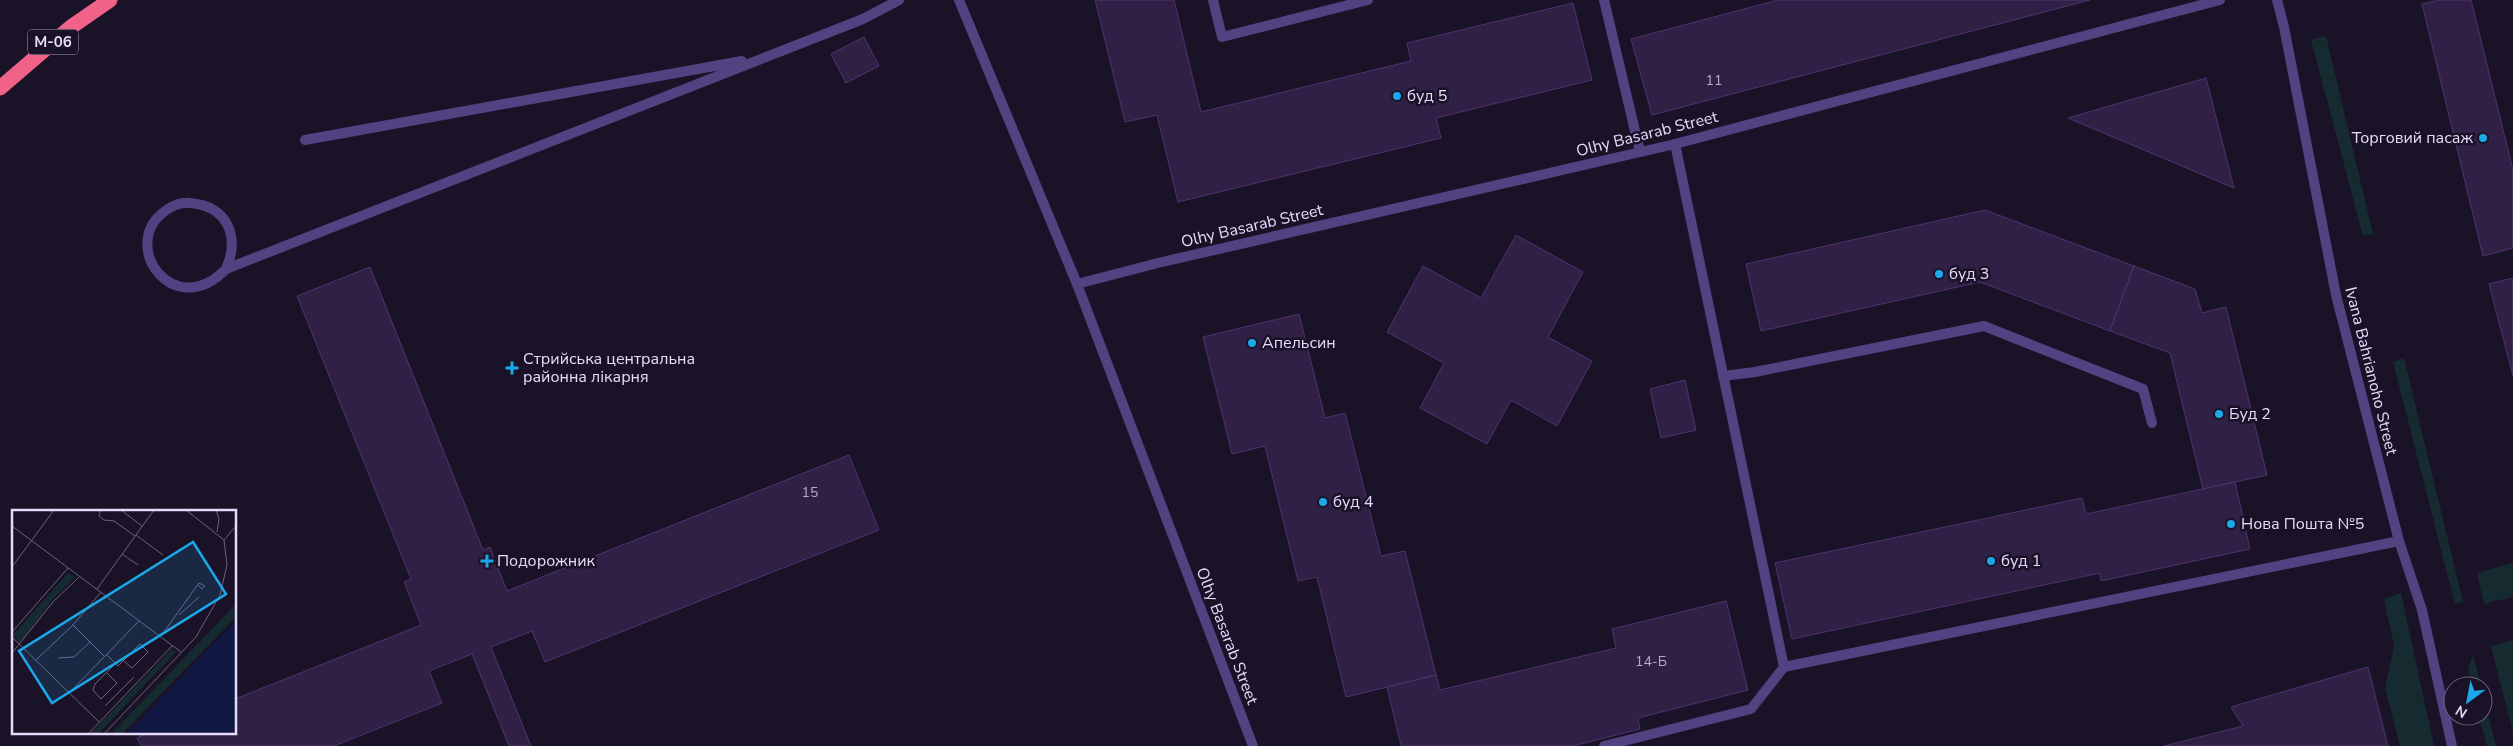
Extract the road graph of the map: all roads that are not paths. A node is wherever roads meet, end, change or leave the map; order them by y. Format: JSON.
{"nodes":[{"id":1,"x":110,"y":0,"type":"edge"},
{"id":2,"x":899,"y":0,"type":"edge"},
{"id":3,"x":959,"y":0,"type":"edge"},
{"id":4,"x":1213,"y":0,"type":"edge"},
{"id":5,"x":1368,"y":0,"type":"edge"},
{"id":6,"x":1604,"y":0,"type":"edge"},
{"id":7,"x":2220,"y":0,"type":"edge"},
{"id":8,"x":2277,"y":0,"type":"edge"},
{"id":9,"x":765,"y":57,"type":"junction"},
{"id":10,"x":0,"y":88,"type":"edge"},
{"id":11,"x":305,"y":140,"type":"dead end"},
{"id":12,"x":1675,"y":144,"type":"junction"},
{"id":13,"x":1640,"y":152,"type":"junction"},
{"id":14,"x":226,"y":269,"type":"junction"},
{"id":15,"x":1077,"y":284,"type":"junction"},
{"id":16,"x":1723,"y":376,"type":"junction"},
{"id":17,"x":2152,"y":423,"type":"dead end"},
{"id":18,"x":2399,"y":541,"type":"junction"},
{"id":19,"x":1784,"y":667,"type":"junction"},
{"id":20,"x":1253,"y":746,"type":"edge"},
{"id":21,"x":1604,"y":746,"type":"edge"},
{"id":22,"x":2452,"y":746,"type":"edge"}],
"edges":[{"from":1,"to":10,"type":"highway","number":"М-06"},
{"from":2,"to":9,"type":"street"},
{"from":3,"to":15,"type":"street","name":"Olhy Basarab Street"},
{"from":4,"to":5,"type":"street"},
{"from":6,"to":13,"type":"street"},
{"from":7,"to":12,"type":"street","name":"Olhy Basarab Street"},
{"from":8,"to":18,"type":"street","name":"Ivana Bahrianoho Street"},
{"from":9,"to":11,"type":"street"},
{"from":9,"to":14,"type":"street"},
{"from":12,"to":13,"type":"street","name":"Olhy Basarab Street"},
{"from":12,"to":16,"type":"street"},
{"from":13,"to":15,"type":"street","name":"Olhy Basarab Street"},
{"from":14,"to":14,"type":"street"},
{"from":15,"to":20,"type":"street","name":"Olhy Basarab Street"},
{"from":16,"to":17,"type":"street"},
{"from":16,"to":19,"type":"street"},
{"from":18,"to":19,"type":"street"},
{"from":18,"to":22,"type":"street","name":"Ivana Bahrianoho Street"},
{"from":19,"to":21,"type":"street"}]}
